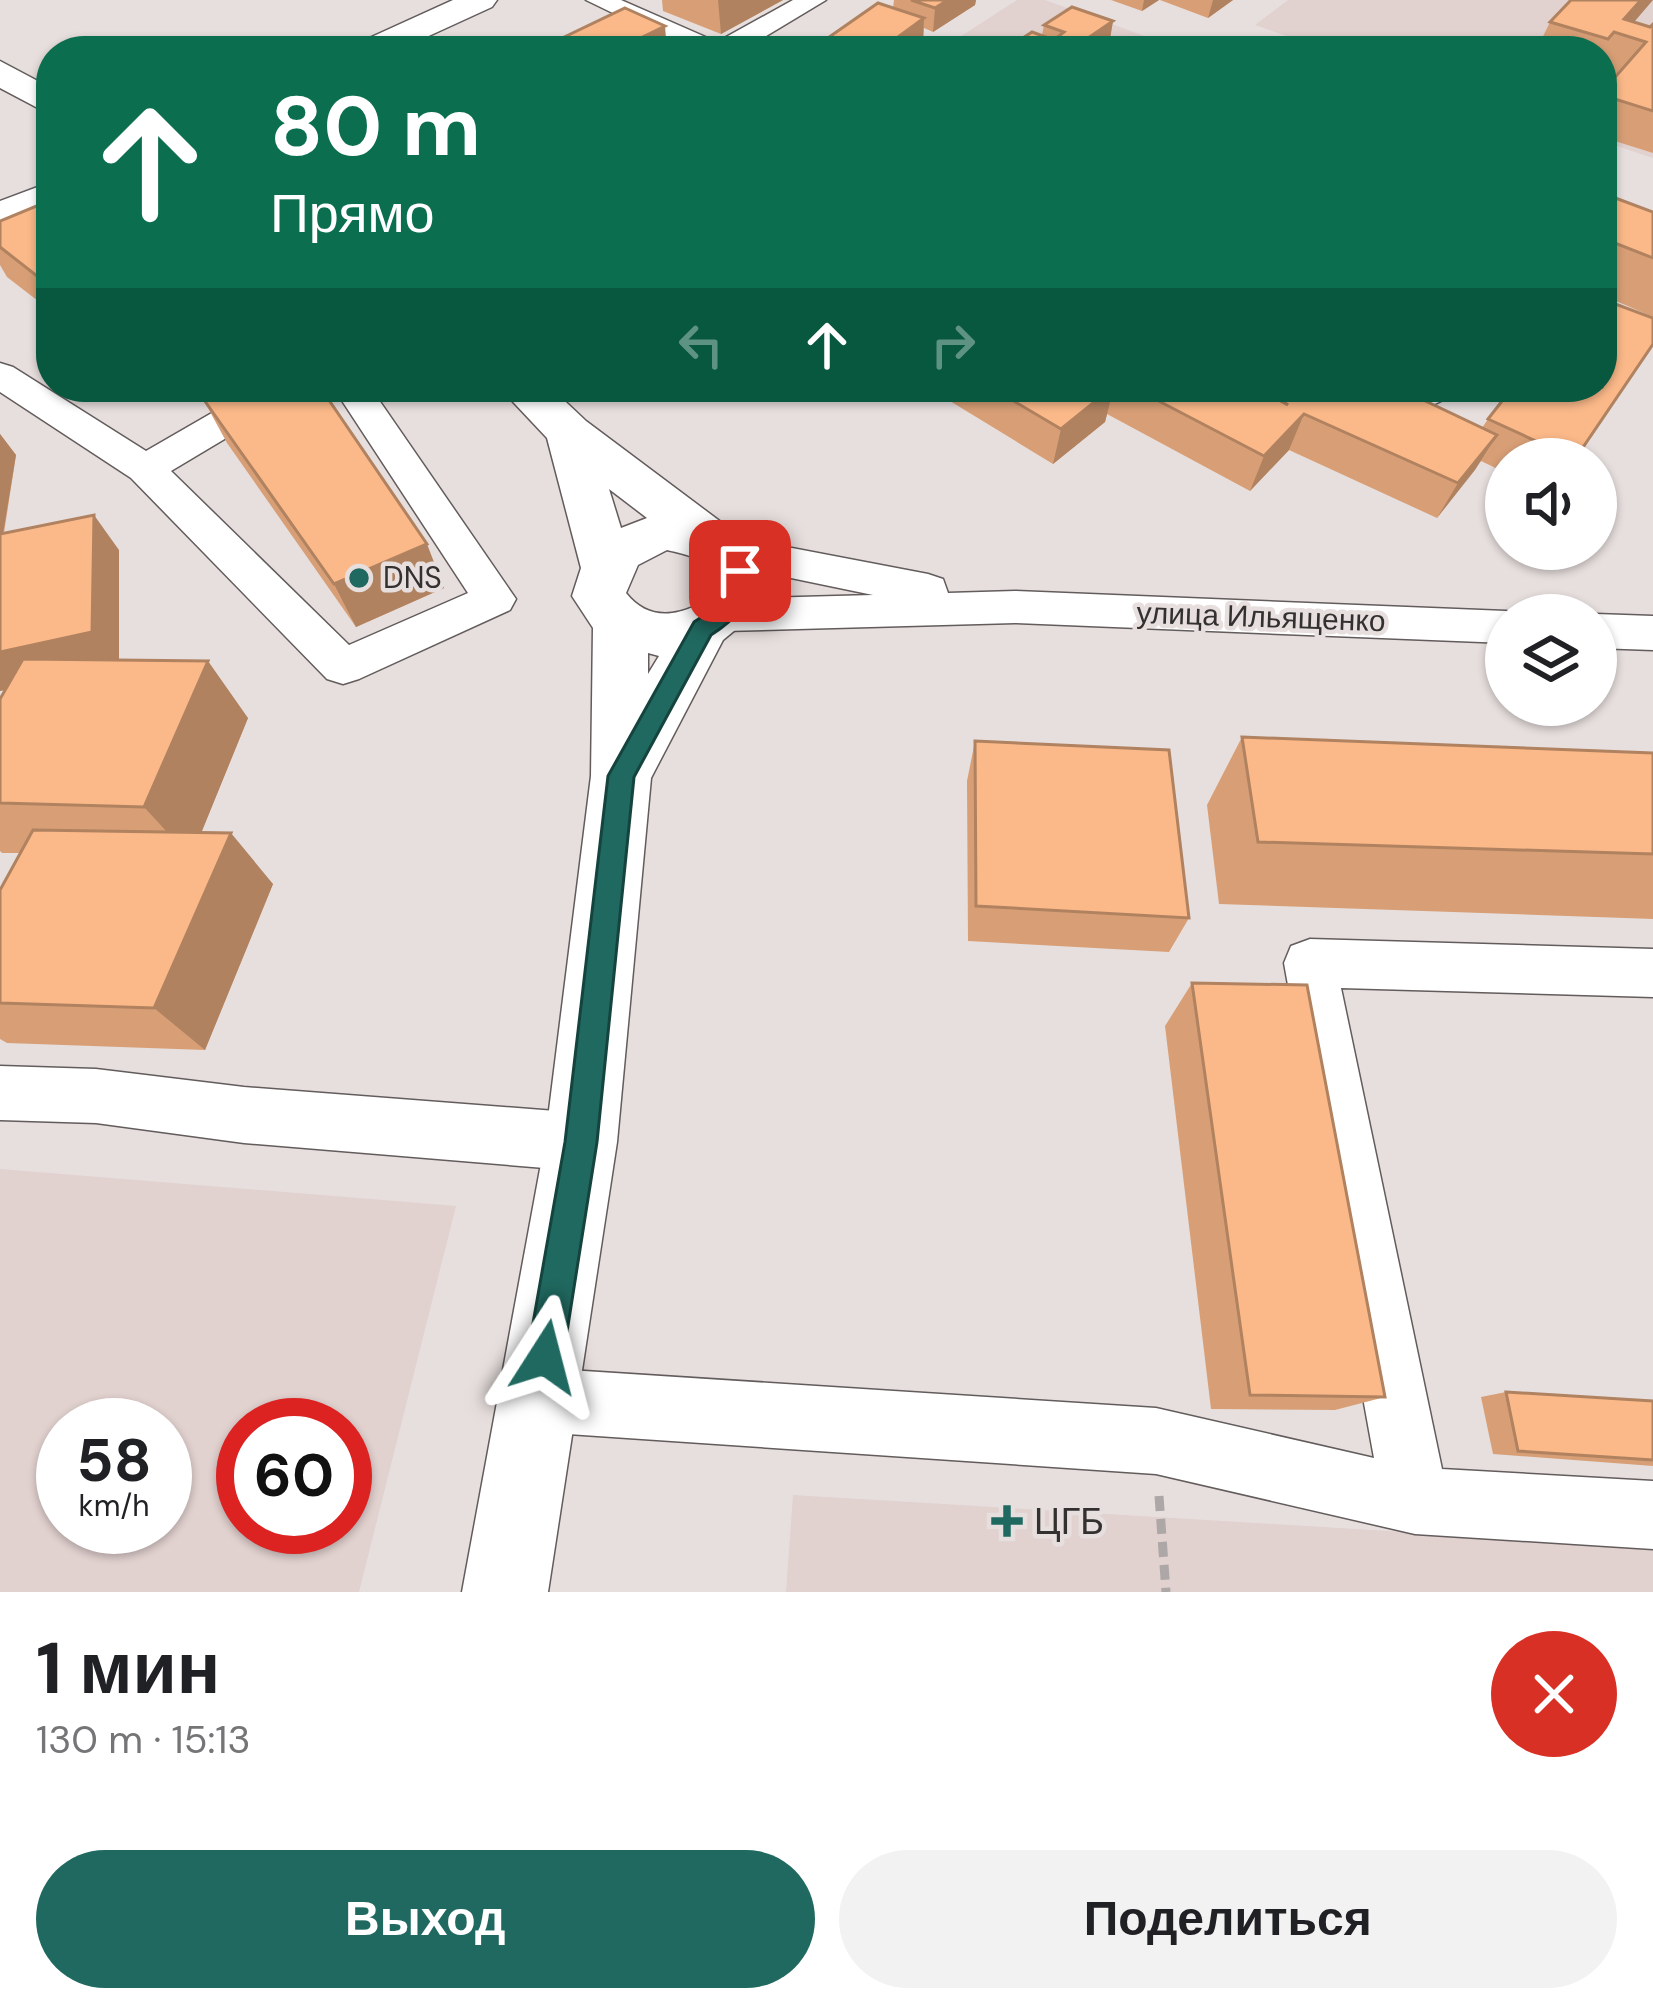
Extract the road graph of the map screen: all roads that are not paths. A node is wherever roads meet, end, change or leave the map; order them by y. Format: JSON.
{"nodes":[{"id":1,"x":480,"y":0,"type":"edge"},
{"id":2,"x":813,"y":0,"type":"edge"},
{"id":3,"x":603,"y":1,"type":"edge"},
{"id":4,"x":401,"y":36,"type":"edge"},
{"id":5,"x":683,"y":36,"type":"edge"},
{"id":6,"x":745,"y":36,"type":"edge"},
{"id":7,"x":0,"y":37,"type":"edge"},
{"id":8,"x":36,"y":58,"type":"edge"},
{"id":9,"x":0,"y":72,"type":"edge"},
{"id":10,"x":36,"y":95,"type":"edge"},
{"id":11,"x":36,"y":198,"type":"edge"},
{"id":12,"x":0,"y":213,"type":"edge"},
{"id":13,"x":0,"y":375,"type":"edge"},
{"id":14,"x":36,"y":398,"type":"edge"},
{"id":15,"x":42,"y":402,"type":"edge"},
{"id":16,"x":260,"y":402,"type":"edge"},
{"id":17,"x":361,"y":402,"type":"edge"},
{"id":18,"x":538,"y":402,"type":"edge"},
{"id":19,"x":569,"y":432,"type":"junction"},
{"id":20,"x":146,"y":469,"type":"junction"},
{"id":21,"x":715,"y":543,"type":"junction"},
{"id":22,"x":605,"y":564,"type":"junction"},
{"id":23,"x":1015,"y":607,"type":"junction"},
{"id":24,"x":713,"y":622,"type":"junction"},
{"id":25,"x":620,"y":624,"type":"junction"},
{"id":26,"x":1485,"y":626,"type":"edge"},
{"id":27,"x":1617,"y":632,"type":"edge"},
{"id":28,"x":1653,"y":633,"type":"edge"},
{"id":29,"x":621,"y":776,"type":"junction"},
{"id":30,"x":1653,"y":973,"type":"edge"},
{"id":31,"x":0,"y":1094,"type":"edge"},
{"id":32,"x":581,"y":1142,"type":"junction"},
{"id":33,"x":538,"y":1400,"type":"junction"},
{"id":34,"x":1415,"y":1501,"type":"junction"},
{"id":35,"x":1653,"y":1515,"type":"edge"},
{"id":36,"x":505,"y":1592,"type":"edge"}],
"edges":[{"from":1,"to":4,"type":"main road"},
{"from":2,"to":6,"type":"street"},
{"from":3,"to":5,"type":"street"},
{"from":7,"to":8,"type":"main road"},
{"from":9,"to":10,"type":"main road"},
{"from":11,"to":12,"type":"street"},
{"from":13,"to":14,"type":"street"},
{"from":15,"to":20,"type":"street"},
{"from":16,"to":20,"type":"street"},
{"from":17,"to":20,"type":"street"},
{"from":18,"to":19,"type":"main road"},
{"from":19,"to":21,"type":"main road"},
{"from":19,"to":22,"type":"main road"},
{"from":21,"to":22,"type":"main road"},
{"from":21,"to":23,"type":"street"},
{"from":21,"to":24,"type":"main road"},
{"from":22,"to":25,"type":"main road"},
{"from":23,"to":24,"type":"street"},
{"from":23,"to":26,"type":"street","name":"улица Ильященко"},
{"from":24,"to":25,"type":"main road"},
{"from":24,"to":29,"type":"main road"},
{"from":25,"to":29,"type":"main road"},
{"from":27,"to":28,"type":"street"},
{"from":29,"to":32,"type":"main road"},
{"from":30,"to":34,"type":"street"},
{"from":31,"to":32,"type":"street"},
{"from":32,"to":33,"type":"main road"},
{"from":33,"to":34,"type":"street"},
{"from":33,"to":36,"type":"main road"},
{"from":34,"to":35,"type":"street"}]}
